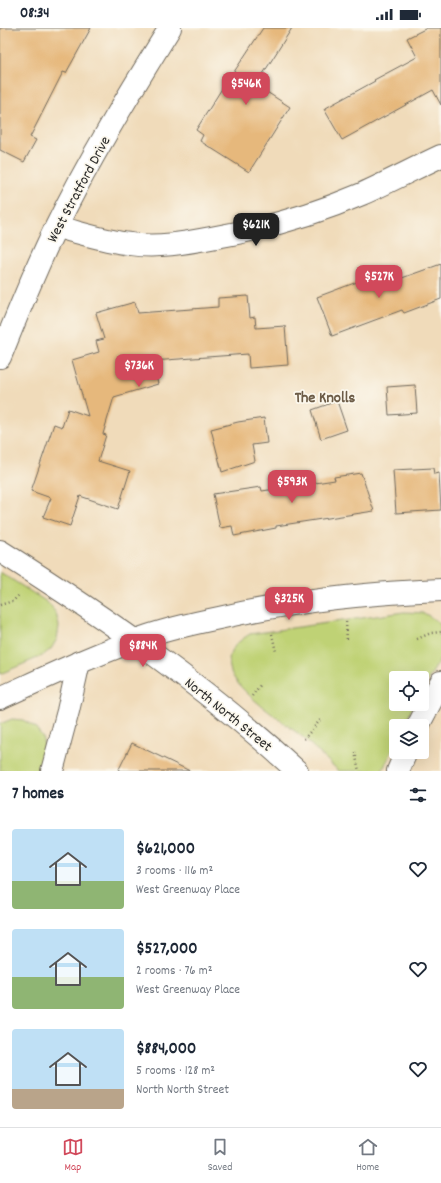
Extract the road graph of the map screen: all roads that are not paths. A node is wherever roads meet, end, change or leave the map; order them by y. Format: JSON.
{"nodes":[{"id":1,"x":170,"y":28,"type":"edge"},
{"id":2,"x":441,"y":156,"type":"edge"},
{"id":3,"x":57,"y":226,"type":"junction"},
{"id":4,"x":0,"y":357,"type":"edge"},
{"id":5,"x":0,"y":551,"type":"edge"},
{"id":6,"x":441,"y":590,"type":"edge"},
{"id":7,"x":134,"y":641,"type":"junction"},
{"id":8,"x":79,"y":662,"type":"junction"},
{"id":9,"x":441,"y":682,"type":"edge"},
{"id":10,"x":0,"y":698,"type":"edge"},
{"id":11,"x":422,"y":719,"type":"edge"},
{"id":12,"x":403,"y":759,"type":"edge"},
{"id":13,"x":52,"y":771,"type":"edge"},
{"id":14,"x":297,"y":771,"type":"edge"},
{"id":15,"x":398,"y":771,"type":"edge"}],
"edges":[{"from":1,"to":3,"type":"street","name":"West Stratford Drive"},
{"from":2,"to":3,"type":"street"},
{"from":3,"to":4,"type":"street","name":"West Stratford Drive"},
{"from":5,"to":7,"type":"street","name":"North North Street"},
{"from":6,"to":7,"type":"street"},
{"from":7,"to":8,"type":"street"},
{"from":7,"to":14,"type":"street","name":"North North Street"},
{"from":8,"to":10,"type":"street"},
{"from":8,"to":13,"type":"street"},
{"from":9,"to":11,"type":"street"},
{"from":12,"to":15,"type":"street"}]}
